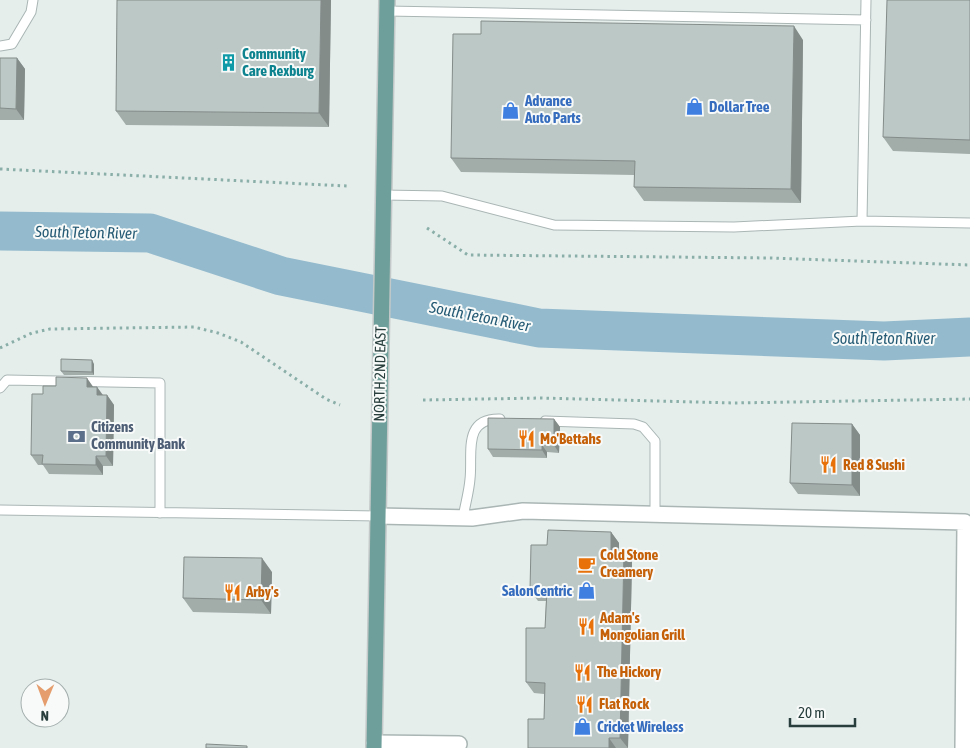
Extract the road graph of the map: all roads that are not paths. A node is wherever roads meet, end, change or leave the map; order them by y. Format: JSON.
{"nodes":[{"id":1,"x":33,"y":0,"type":"edge"},
{"id":2,"x":866,"y":0,"type":"edge"},
{"id":3,"x":387,"y":6,"type":"edge"},
{"id":4,"x":866,"y":20,"type":"junction"},
{"id":5,"x":0,"y":46,"type":"edge"},
{"id":6,"x":383,"y":196,"type":"junction"},
{"id":7,"x":862,"y":222,"type":"junction"},
{"id":8,"x":970,"y":223,"type":"edge"},
{"id":9,"x":0,"y":388,"type":"edge"},
{"id":10,"x":513,"y":420,"type":"edge"},
{"id":11,"x":532,"y":420,"type":"edge"},
{"id":12,"x":0,"y":510,"type":"edge"},
{"id":13,"x":160,"y":513,"type":"junction"},
{"id":14,"x":655,"y":514,"type":"junction"},
{"id":15,"x":378,"y":516,"type":"junction"},
{"id":16,"x":463,"y":518,"type":"junction"},
{"id":17,"x":459,"y":744,"type":"dead end"},
{"id":18,"x":374,"y":746,"type":"edge"},
{"id":19,"x":963,"y":748,"type":"edge"}],
"edges":[{"from":1,"to":5,"type":"lane"},
{"from":2,"to":4,"type":"lane"},
{"from":3,"to":4,"type":"lane"},
{"from":3,"to":6,"type":"main road","name":"NORTH 2ND EAST"},
{"from":4,"to":7,"type":"lane"},
{"from":6,"to":7,"type":"lane"},
{"from":6,"to":15,"type":"main road","name":"NORTH 2ND EAST"},
{"from":7,"to":8,"type":"lane"},
{"from":9,"to":13,"type":"lane"},
{"from":10,"to":16,"type":"lane"},
{"from":11,"to":14,"type":"lane"},
{"from":12,"to":13,"type":"lane"},
{"from":13,"to":15,"type":"lane"},
{"from":14,"to":16,"type":"street"},
{"from":14,"to":19,"type":"street"},
{"from":15,"to":16,"type":"street"},
{"from":15,"to":18,"type":"main road","name":"NORTH 2ND EAST"},
{"from":17,"to":18,"type":"street"}]}
